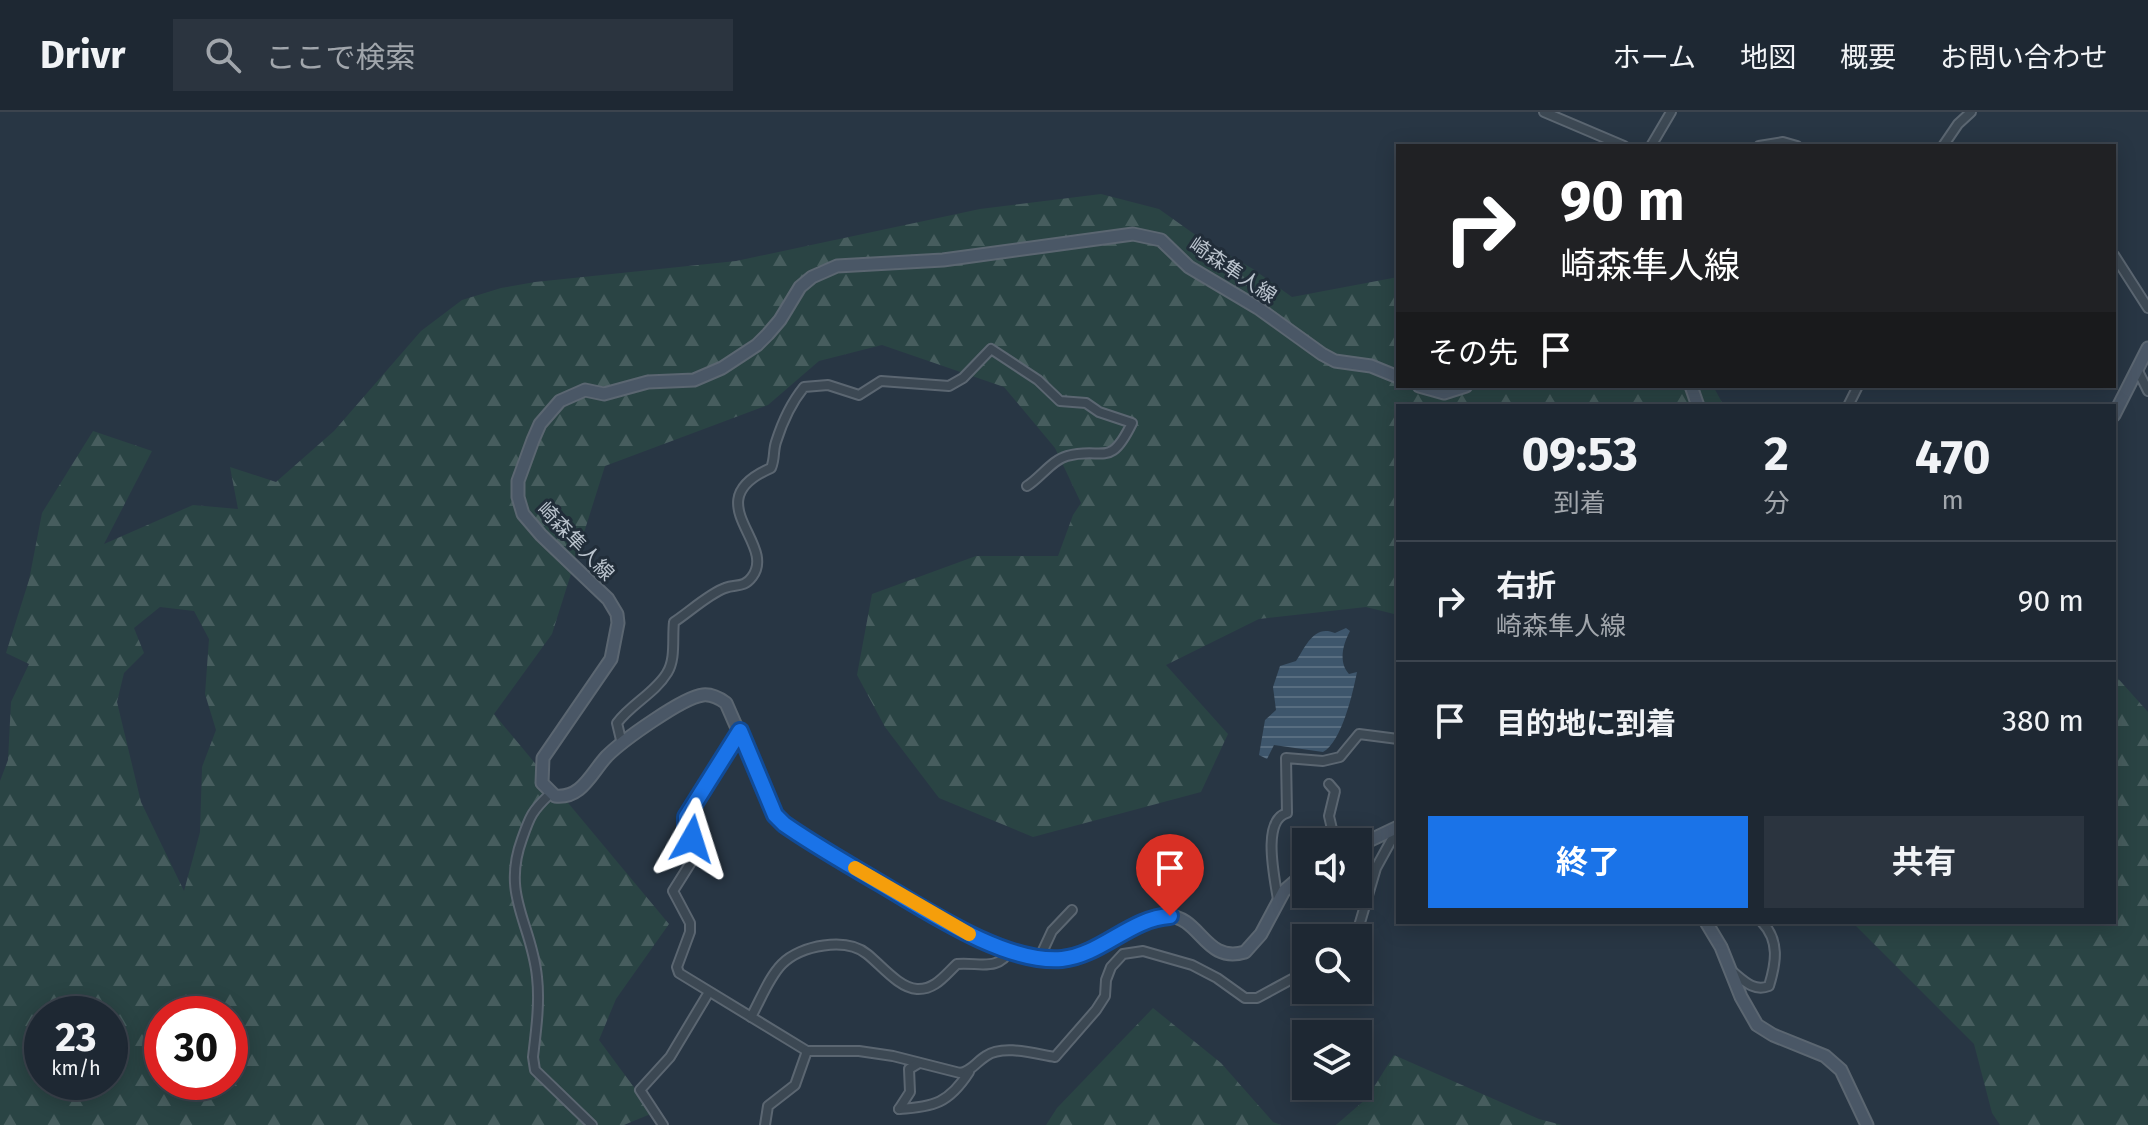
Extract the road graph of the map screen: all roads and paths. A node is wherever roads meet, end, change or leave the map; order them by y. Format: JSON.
{"nodes":[{"id":1,"x":1544,"y":112,"type":"edge"},
{"id":2,"x":1671,"y":112,"type":"edge"},
{"id":3,"x":1971,"y":112,"type":"edge"},
{"id":4,"x":1619,"y":144,"type":"edge"},
{"id":5,"x":1652,"y":144,"type":"edge"},
{"id":6,"x":1944,"y":144,"type":"edge"},
{"id":7,"x":2116,"y":258,"type":"edge"},
{"id":8,"x":2148,"y":308,"type":"edge"},
{"id":9,"x":2148,"y":348,"type":"edge"},
{"id":10,"x":2137,"y":369,"type":"junction"},
{"id":11,"x":1396,"y":376,"type":"edge"},
{"id":12,"x":1426,"y":388,"type":"edge"},
{"id":13,"x":1460,"y":388,"type":"edge"},
{"id":14,"x":2148,"y":391,"type":"edge"},
{"id":15,"x":2116,"y":411,"type":"edge"},
{"id":16,"x":1027,"y":486,"type":"dead end"},
{"id":17,"x":740,"y":731,"type":"junction"},
{"id":18,"x":1396,"y":739,"type":"edge"},
{"id":19,"x":622,"y":744,"type":"junction"},
{"id":20,"x":1329,"y":784,"type":"dead end"},
{"id":21,"x":550,"y":794,"type":"junction"},
{"id":22,"x":1332,"y":828,"type":"edge"},
{"id":23,"x":1396,"y":828,"type":"edge"},
{"id":24,"x":1396,"y":831,"type":"edge"},
{"id":25,"x":1372,"y":839,"type":"edge"},
{"id":26,"x":1292,"y":886,"type":"edge"},
{"id":27,"x":1278,"y":900,"type":"junction"},
{"id":28,"x":1072,"y":910,"type":"dead end"},
{"id":29,"x":1360,"y":924,"type":"edge"},
{"id":30,"x":1707,"y":924,"type":"edge"},
{"id":31,"x":1764,"y":924,"type":"edge"},
{"id":32,"x":1011,"y":949,"type":"junction"},
{"id":33,"x":1039,"y":959,"type":"junction"},
{"id":34,"x":1733,"y":972,"type":"junction"},
{"id":35,"x":1292,"y":979,"type":"edge"},
{"id":36,"x":709,"y":992,"type":"junction"},
{"id":37,"x":751,"y":1017,"type":"junction"},
{"id":38,"x":807,"y":1051,"type":"junction"},
{"id":39,"x":921,"y":1062,"type":"junction"},
{"id":40,"x":969,"y":1072,"type":"junction"},
{"id":41,"x":592,"y":1125,"type":"edge"},
{"id":42,"x":663,"y":1125,"type":"edge"},
{"id":43,"x":765,"y":1125,"type":"edge"},
{"id":44,"x":1867,"y":1125,"type":"edge"}],
"edges":[{"from":1,"to":4,"type":"street"},
{"from":2,"to":5,"type":"street"},
{"from":3,"to":6,"type":"street"},
{"from":7,"to":8,"type":"street"},
{"from":9,"to":10,"type":"main road"},
{"from":10,"to":14,"type":"street"},
{"from":10,"to":15,"type":"main road"},
{"from":11,"to":21,"type":"main road","name":"崎森隼人線"},
{"from":12,"to":13,"type":"main road"},
{"from":16,"to":19,"type":"street"},
{"from":17,"to":19,"type":"main road"},
{"from":17,"to":32,"type":"main road"},
{"from":17,"to":36,"type":"street"},
{"from":18,"to":27,"type":"street"},
{"from":19,"to":21,"type":"main road"},
{"from":20,"to":22,"type":"street"},
{"from":21,"to":41,"type":"street"},
{"from":23,"to":25,"type":"main road"},
{"from":24,"to":29,"type":"street"},
{"from":26,"to":27,"type":"main road"},
{"from":27,"to":33,"type":"main road"},
{"from":28,"to":33,"type":"street"},
{"from":30,"to":34,"type":"main road"},
{"from":31,"to":34,"type":"street"},
{"from":32,"to":33,"type":"main road"},
{"from":32,"to":37,"type":"street"},
{"from":34,"to":44,"type":"main road"},
{"from":35,"to":40,"type":"street"},
{"from":36,"to":37,"type":"street"},
{"from":36,"to":42,"type":"street"},
{"from":37,"to":38,"type":"street"},
{"from":38,"to":39,"type":"street"},
{"from":38,"to":43,"type":"street"},
{"from":39,"to":40,"type":"street"},
{"from":39,"to":40,"type":"street"}]}
